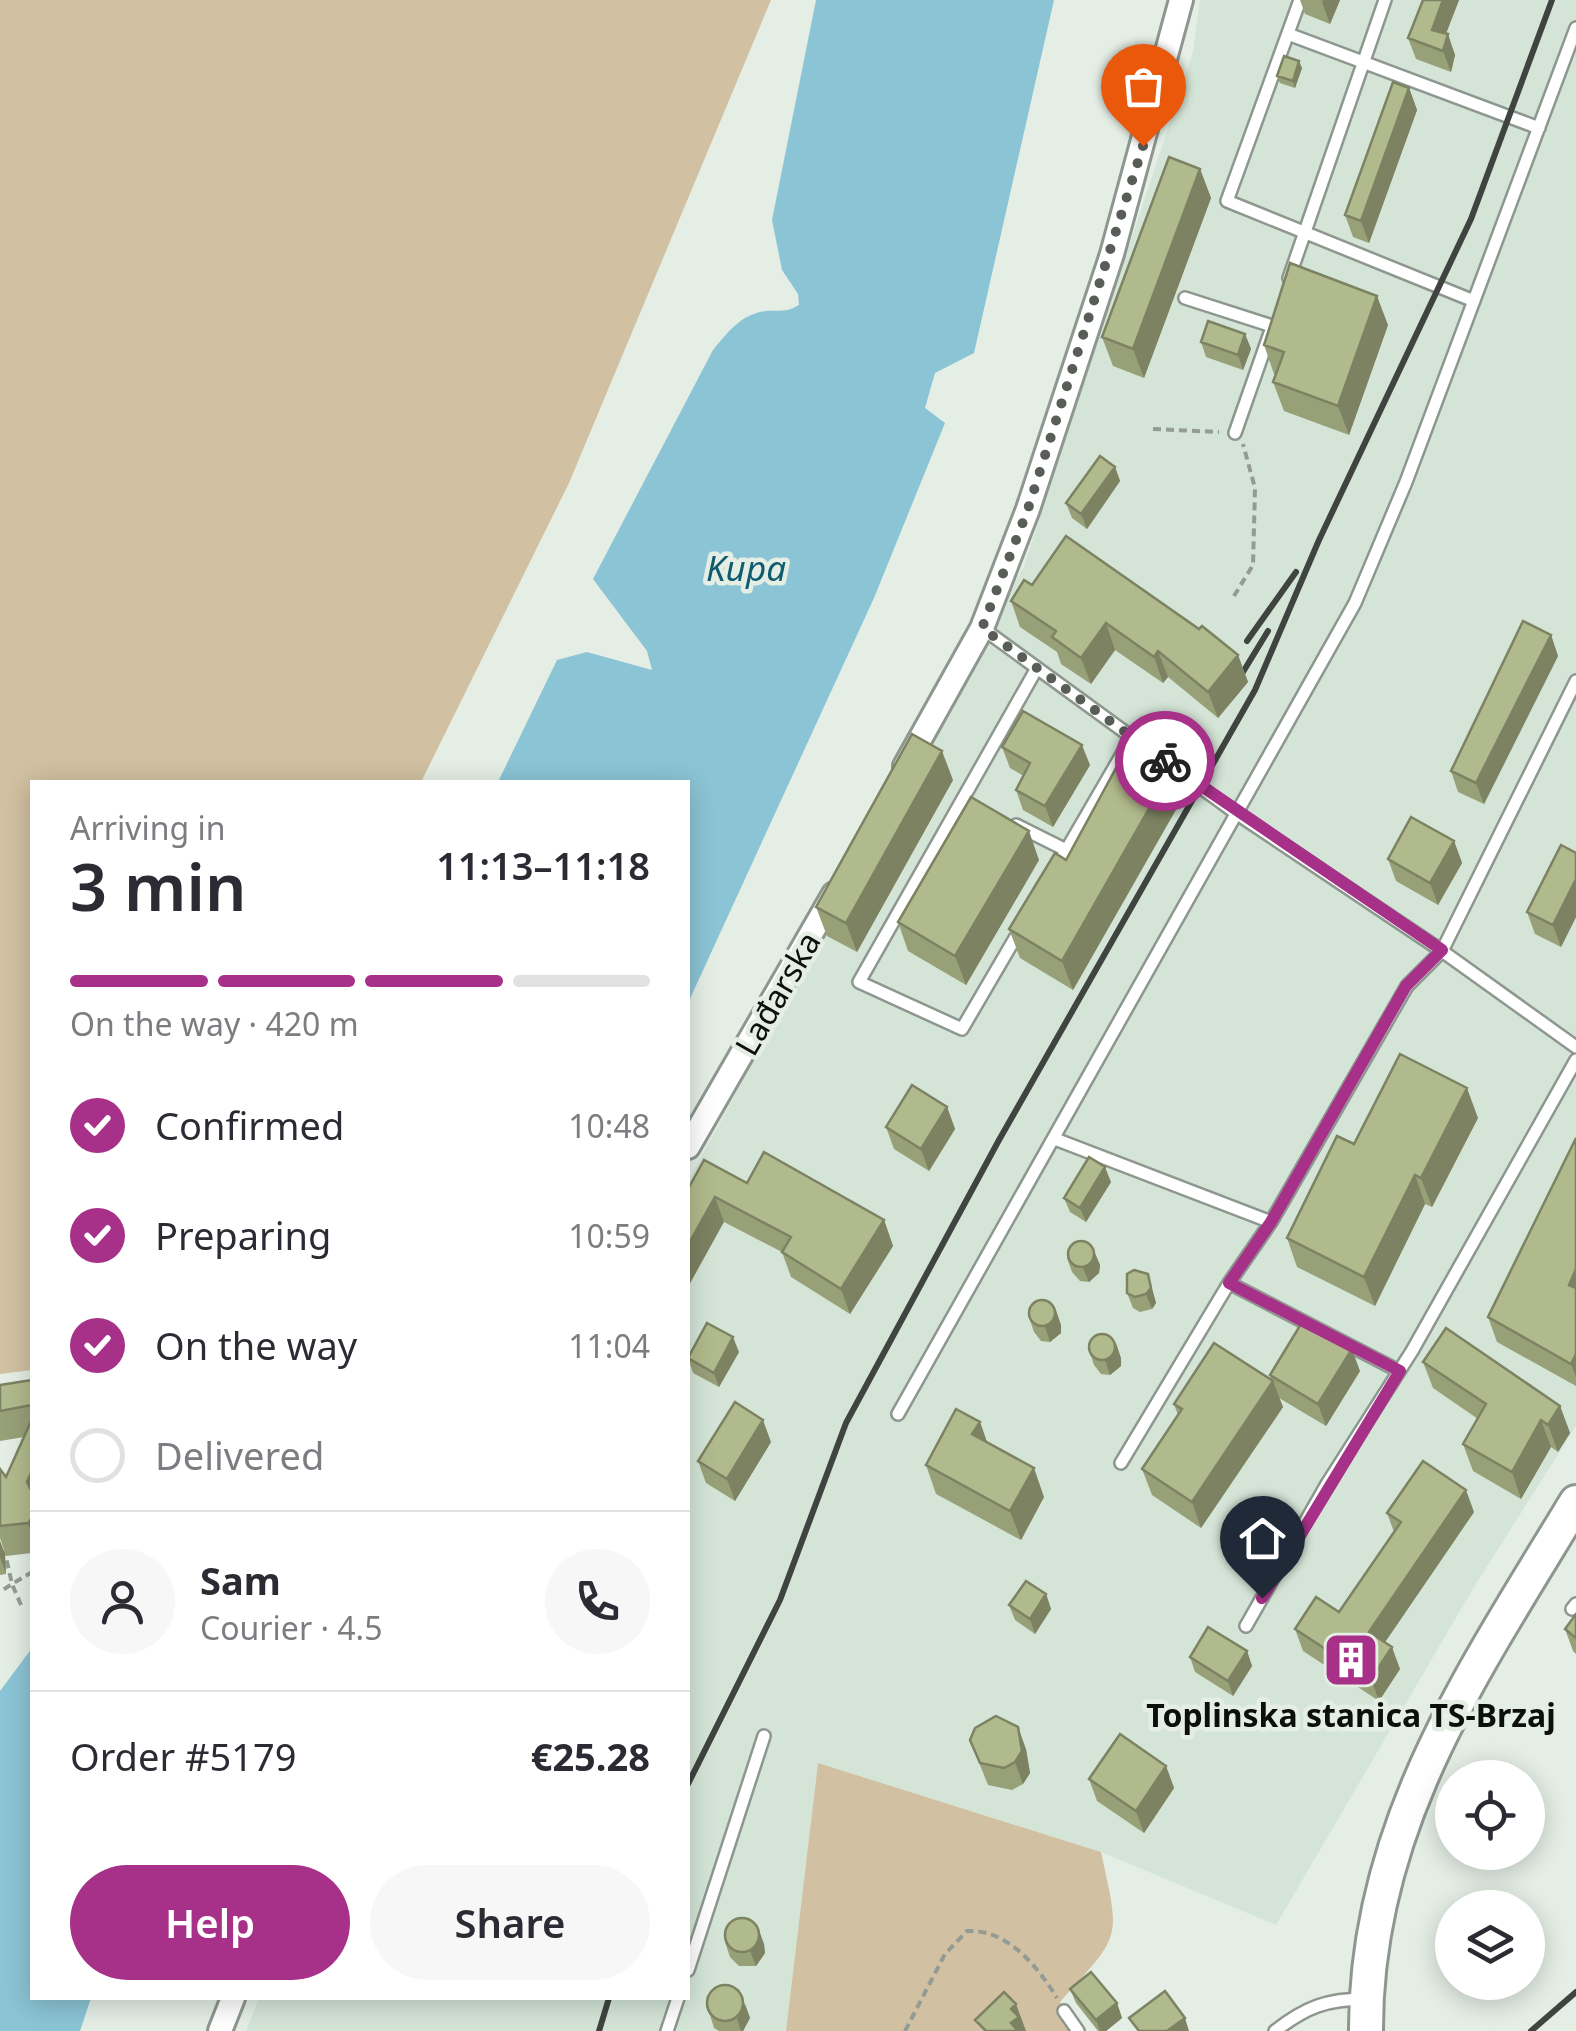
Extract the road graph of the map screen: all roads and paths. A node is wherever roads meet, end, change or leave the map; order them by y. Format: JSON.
{"nodes":[{"id":1,"x":1181,"y":0,"type":"edge"},
{"id":2,"x":1300,"y":0,"type":"edge"},
{"id":3,"x":1386,"y":0,"type":"edge"},
{"id":4,"x":1576,"y":28,"type":"edge"},
{"id":5,"x":1288,"y":34,"type":"junction"},
{"id":6,"x":1362,"y":64,"type":"junction"},
{"id":7,"x":1538,"y":128,"type":"junction"},
{"id":8,"x":1306,"y":233,"type":"junction"},
{"id":9,"x":1286,"y":289,"type":"edge"},
{"id":10,"x":1185,"y":298,"type":"dead end"},
{"id":11,"x":1474,"y":300,"type":"junction"},
{"id":12,"x":1279,"y":308,"type":"edge"},
{"id":13,"x":1272,"y":326,"type":"junction"},
{"id":14,"x":1153,"y":429,"type":"dead end"},
{"id":15,"x":1235,"y":433,"type":"junction"},
{"id":16,"x":1234,"y":596,"type":"dead end"},
{"id":17,"x":982,"y":628,"type":"junction"},
{"id":18,"x":1037,"y":668,"type":"junction"},
{"id":19,"x":1576,"y":680,"type":"edge"},
{"id":20,"x":1132,"y":737,"type":"junction"},
{"id":21,"x":897,"y":781,"type":"edge"},
{"id":22,"x":963,"y":798,"type":"junction"},
{"id":23,"x":980,"y":807,"type":"edge"},
{"id":24,"x":1236,"y":813,"type":"junction"},
{"id":25,"x":997,"y":816,"type":"edge"},
{"id":26,"x":1066,"y":850,"type":"junction"},
{"id":27,"x":849,"y":866,"type":"edge"},
{"id":28,"x":1048,"y":882,"type":"edge"},
{"id":29,"x":1028,"y":915,"type":"edge"},
{"id":30,"x":1442,"y":950,"type":"junction"},
{"id":31,"x":1576,"y":1047,"type":"edge"},
{"id":32,"x":1576,"y":1060,"type":"edge"},
{"id":33,"x":1056,"y":1139,"type":"junction"},
{"id":34,"x":690,"y":1143,"type":"edge"},
{"id":35,"x":1271,"y":1222,"type":"junction"},
{"id":36,"x":1229,"y":1283,"type":"junction"},
{"id":37,"x":1400,"y":1371,"type":"junction"},
{"id":38,"x":898,"y":1414,"type":"dead end"},
{"id":39,"x":1121,"y":1463,"type":"dead end"},
{"id":40,"x":1576,"y":1502,"type":"edge"},
{"id":41,"x":0,"y":1551,"type":"edge"},
{"id":42,"x":30,"y":1573,"type":"edge"},
{"id":43,"x":12,"y":1584,"type":"junction"},
{"id":44,"x":0,"y":1592,"type":"edge"},
{"id":45,"x":21,"y":1605,"type":"dead end"},
{"id":46,"x":1246,"y":1626,"type":"dead end"},
{"id":47,"x":764,"y":1736,"type":"dead end"},
{"id":48,"x":690,"y":1964,"type":"edge"},
{"id":49,"x":232,"y":2000,"type":"edge"},
{"id":50,"x":677,"y":2000,"type":"edge"},
{"id":51,"x":1064,"y":2010,"type":"joint"},
{"id":52,"x":1366,"y":2015,"type":"edge"},
{"id":53,"x":220,"y":2031,"type":"edge"},
{"id":54,"x":668,"y":2031,"type":"edge"},
{"id":55,"x":906,"y":2031,"type":"edge"},
{"id":56,"x":1078,"y":2031,"type":"edge"},
{"id":57,"x":1275,"y":2031,"type":"edge"}],
"edges":[{"from":1,"to":17,"type":"street"},
{"from":2,"to":5,"type":"lane"},
{"from":3,"to":6,"type":"lane"},
{"from":4,"to":7,"type":"lane"},
{"from":5,"to":6,"type":"lane"},
{"from":5,"to":8,"type":"lane"},
{"from":6,"to":7,"type":"lane"},
{"from":6,"to":8,"type":"lane"},
{"from":7,"to":11,"type":"lane"},
{"from":8,"to":9,"type":"lane"},
{"from":8,"to":11,"type":"lane"},
{"from":10,"to":13,"type":"lane"},
{"from":11,"to":24,"type":"lane"},
{"from":12,"to":13,"type":"lane"},
{"from":13,"to":15,"type":"lane"},
{"from":14,"to":15,"type":"path"},
{"from":15,"to":16,"type":"path"},
{"from":17,"to":18,"type":"lane"},
{"from":17,"to":21,"type":"street"},
{"from":18,"to":20,"type":"lane"},
{"from":18,"to":22,"type":"lane"},
{"from":19,"to":30,"type":"lane"},
{"from":20,"to":24,"type":"lane"},
{"from":20,"to":26,"type":"lane"},
{"from":22,"to":23,"type":"lane"},
{"from":22,"to":29,"type":"lane"},
{"from":24,"to":30,"type":"lane"},
{"from":24,"to":33,"type":"lane"},
{"from":25,"to":26,"type":"lane"},
{"from":26,"to":28,"type":"lane"},
{"from":27,"to":34,"type":"street","name":"Lađarska"},
{"from":30,"to":31,"type":"lane"},
{"from":30,"to":35,"type":"lane"},
{"from":32,"to":37,"type":"lane"},
{"from":33,"to":35,"type":"lane"},
{"from":33,"to":38,"type":"lane"},
{"from":35,"to":36,"type":"lane"},
{"from":36,"to":37,"type":"lane"},
{"from":36,"to":39,"type":"lane"},
{"from":37,"to":46,"type":"lane"},
{"from":40,"to":52,"type":"main road"},
{"from":41,"to":43,"type":"path"},
{"from":42,"to":43,"type":"path"},
{"from":43,"to":44,"type":"path"},
{"from":43,"to":45,"type":"path"},
{"from":47,"to":48,"type":"lane"},
{"from":49,"to":53,"type":"street"},
{"from":50,"to":54,"type":"lane"},
{"from":51,"to":55,"type":"path"},
{"from":51,"to":56,"type":"lane"},
{"from":52,"to":57,"type":"lane"}]}
